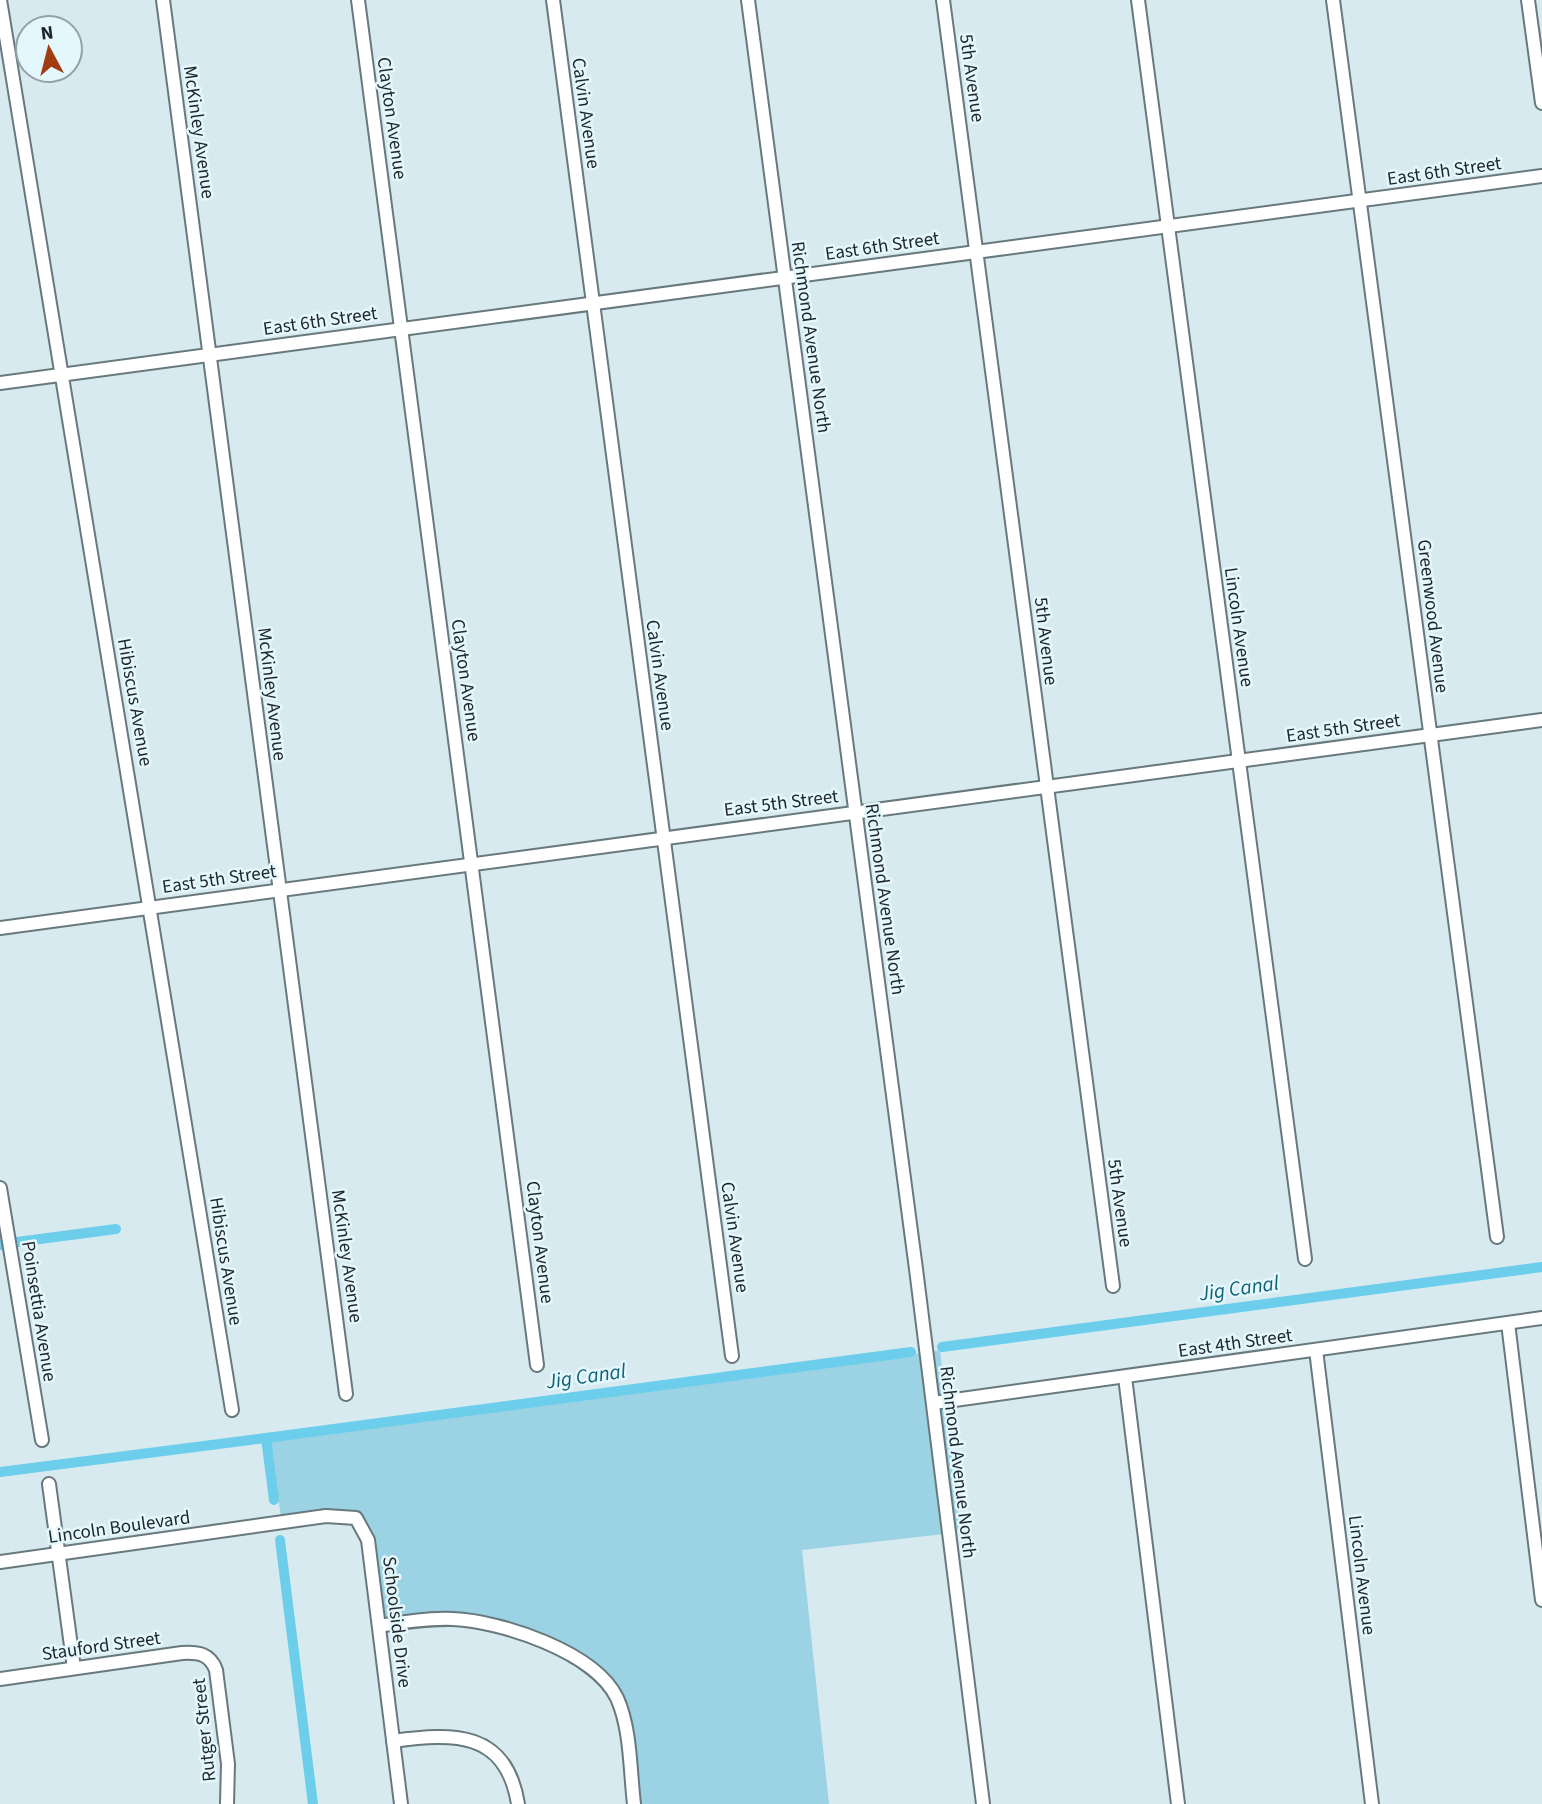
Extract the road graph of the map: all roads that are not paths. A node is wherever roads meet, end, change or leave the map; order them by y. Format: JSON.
{"nodes":[{"id":1,"x":0,"y":0,"type":"edge"},
{"id":2,"x":163,"y":0,"type":"edge"},
{"id":3,"x":358,"y":0,"type":"edge"},
{"id":4,"x":553,"y":0,"type":"edge"},
{"id":5,"x":748,"y":0,"type":"edge"},
{"id":6,"x":943,"y":0,"type":"edge"},
{"id":7,"x":1138,"y":0,"type":"edge"},
{"id":8,"x":1333,"y":0,"type":"edge"},
{"id":9,"x":1528,"y":0,"type":"edge"},
{"id":10,"x":1542,"y":103,"type":"edge"},
{"id":11,"x":1542,"y":176,"type":"edge"},
{"id":12,"x":1360,"y":200,"type":"junction"},
{"id":13,"x":1168,"y":226,"type":"junction"},
{"id":14,"x":977,"y":252,"type":"junction"},
{"id":15,"x":784,"y":277,"type":"junction"},
{"id":16,"x":593,"y":303,"type":"junction"},
{"id":17,"x":401,"y":329,"type":"junction"},
{"id":18,"x":209,"y":355,"type":"junction"},
{"id":19,"x":61,"y":374,"type":"junction"},
{"id":20,"x":0,"y":383,"type":"edge"},
{"id":21,"x":1542,"y":720,"type":"edge"},
{"id":22,"x":1430,"y":735,"type":"junction"},
{"id":23,"x":1238,"y":760,"type":"junction"},
{"id":24,"x":1046,"y":786,"type":"junction"},
{"id":25,"x":855,"y":812,"type":"junction"},
{"id":26,"x":664,"y":837,"type":"junction"},
{"id":27,"x":472,"y":863,"type":"junction"},
{"id":28,"x":279,"y":889,"type":"junction"},
{"id":29,"x":151,"y":907,"type":"junction"},
{"id":30,"x":0,"y":928,"type":"edge"},
{"id":31,"x":0,"y":1188,"type":"edge"},
{"id":32,"x":1497,"y":1237,"type":"dead end"},
{"id":33,"x":1304,"y":1259,"type":"dead end"},
{"id":34,"x":1113,"y":1286,"type":"dead end"},
{"id":35,"x":1542,"y":1318,"type":"edge"},
{"id":36,"x":1508,"y":1323,"type":"junction"},
{"id":37,"x":1316,"y":1350,"type":"junction"},
{"id":38,"x":732,"y":1356,"type":"dead end"},
{"id":39,"x":537,"y":1365,"type":"dead end"},
{"id":40,"x":1125,"y":1377,"type":"junction"},
{"id":41,"x":346,"y":1394,"type":"dead end"},
{"id":42,"x":933,"y":1403,"type":"junction"},
{"id":43,"x":232,"y":1410,"type":"dead end"},
{"id":44,"x":42,"y":1440,"type":"dead end"},
{"id":45,"x":49,"y":1484,"type":"dead end"},
{"id":46,"x":243,"y":1527,"type":"joint"},
{"id":47,"x":58,"y":1554,"type":"junction"},
{"id":48,"x":0,"y":1562,"type":"edge"},
{"id":49,"x":1542,"y":1600,"type":"edge"},
{"id":50,"x":379,"y":1626,"type":"junction"},
{"id":51,"x":207,"y":1656,"type":"joint"},
{"id":52,"x":74,"y":1668,"type":"junction"},
{"id":53,"x":0,"y":1679,"type":"edge"},
{"id":54,"x":393,"y":1741,"type":"junction"},
{"id":55,"x":227,"y":1804,"type":"edge"},
{"id":56,"x":401,"y":1804,"type":"edge"},
{"id":57,"x":518,"y":1804,"type":"edge"},
{"id":58,"x":634,"y":1804,"type":"edge"},
{"id":59,"x":982,"y":1804,"type":"edge"},
{"id":60,"x":1178,"y":1804,"type":"edge"},
{"id":61,"x":1372,"y":1804,"type":"edge"}],
"edges":[{"from":1,"to":19,"type":"street","name":"Hibiscus Avenue"},
{"from":2,"to":18,"type":"street","name":"McKinley Avenue"},
{"from":3,"to":17,"type":"street","name":"Clayton Avenue"},
{"from":4,"to":16,"type":"street","name":"Calvin Avenue"},
{"from":5,"to":15,"type":"street","name":"Richmond Avenue North"},
{"from":6,"to":14,"type":"street","name":"5th Avenue"},
{"from":7,"to":13,"type":"street","name":"Lincoln Avenue"},
{"from":8,"to":12,"type":"street","name":"Greenwood Avenue"},
{"from":9,"to":10,"type":"street"},
{"from":11,"to":12,"type":"street","name":"East 6th Street"},
{"from":12,"to":13,"type":"street","name":"East 6th Street"},
{"from":12,"to":22,"type":"street","name":"Greenwood Avenue"},
{"from":13,"to":14,"type":"street","name":"East 6th Street"},
{"from":13,"to":23,"type":"street","name":"Lincoln Avenue"},
{"from":14,"to":15,"type":"street","name":"East 6th Street"},
{"from":14,"to":24,"type":"street","name":"5th Avenue"},
{"from":15,"to":16,"type":"street","name":"East 6th Street"},
{"from":15,"to":25,"type":"street","name":"Richmond Avenue North"},
{"from":16,"to":17,"type":"street","name":"East 6th Street"},
{"from":16,"to":26,"type":"street","name":"Calvin Avenue"},
{"from":17,"to":18,"type":"street","name":"East 6th Street"},
{"from":17,"to":27,"type":"street","name":"Clayton Avenue"},
{"from":18,"to":19,"type":"street","name":"East 6th Street"},
{"from":18,"to":28,"type":"street","name":"McKinley Avenue"},
{"from":19,"to":20,"type":"street","name":"East 6th Street"},
{"from":19,"to":29,"type":"street","name":"Hibiscus Avenue"},
{"from":21,"to":22,"type":"street","name":"East 5th Street"},
{"from":22,"to":23,"type":"street","name":"East 5th Street"},
{"from":22,"to":32,"type":"street","name":"Greenwood Avenue"},
{"from":23,"to":24,"type":"street","name":"East 5th Street"},
{"from":23,"to":33,"type":"street","name":"Lincoln Avenue"},
{"from":24,"to":25,"type":"street","name":"East 5th Street"},
{"from":24,"to":34,"type":"street","name":"5th Avenue"},
{"from":25,"to":26,"type":"street","name":"East 5th Street"},
{"from":25,"to":42,"type":"street","name":"Richmond Avenue North"},
{"from":26,"to":27,"type":"street","name":"East 5th Street"},
{"from":26,"to":38,"type":"street","name":"Calvin Avenue"},
{"from":27,"to":28,"type":"street","name":"East 5th Street"},
{"from":27,"to":39,"type":"street","name":"Clayton Avenue"},
{"from":28,"to":29,"type":"street","name":"East 5th Street"},
{"from":28,"to":41,"type":"street","name":"McKinley Avenue"},
{"from":29,"to":30,"type":"street","name":"East 5th Street"},
{"from":29,"to":43,"type":"street","name":"Hibiscus Avenue"},
{"from":31,"to":44,"type":"street","name":"Poinsettia Avenue"},
{"from":35,"to":36,"type":"street","name":"East 4th Street"},
{"from":36,"to":37,"type":"street","name":"East 4th Street"},
{"from":36,"to":49,"type":"street"},
{"from":37,"to":40,"type":"street","name":"East 4th Street"},
{"from":37,"to":61,"type":"street","name":"Lincoln Avenue"},
{"from":40,"to":42,"type":"street","name":"East 4th Street"},
{"from":40,"to":60,"type":"street"},
{"from":42,"to":59,"type":"street","name":"Richmond Avenue North"},
{"from":45,"to":47,"type":"street"},
{"from":46,"to":47,"type":"street","name":"Lincoln Boulevard"},
{"from":46,"to":50,"type":"street","name":"Schoolside Drive"},
{"from":47,"to":48,"type":"street","name":"Lincoln Boulevard"},
{"from":47,"to":52,"type":"street"},
{"from":50,"to":54,"type":"street","name":"Schoolside Drive"},
{"from":50,"to":58,"type":"street"},
{"from":51,"to":52,"type":"street","name":"Stauford Street"},
{"from":51,"to":55,"type":"street","name":"Rutger Street"},
{"from":52,"to":53,"type":"street","name":"Stauford Street"},
{"from":54,"to":56,"type":"street","name":"Schoolside Drive"},
{"from":54,"to":57,"type":"street"}]}
